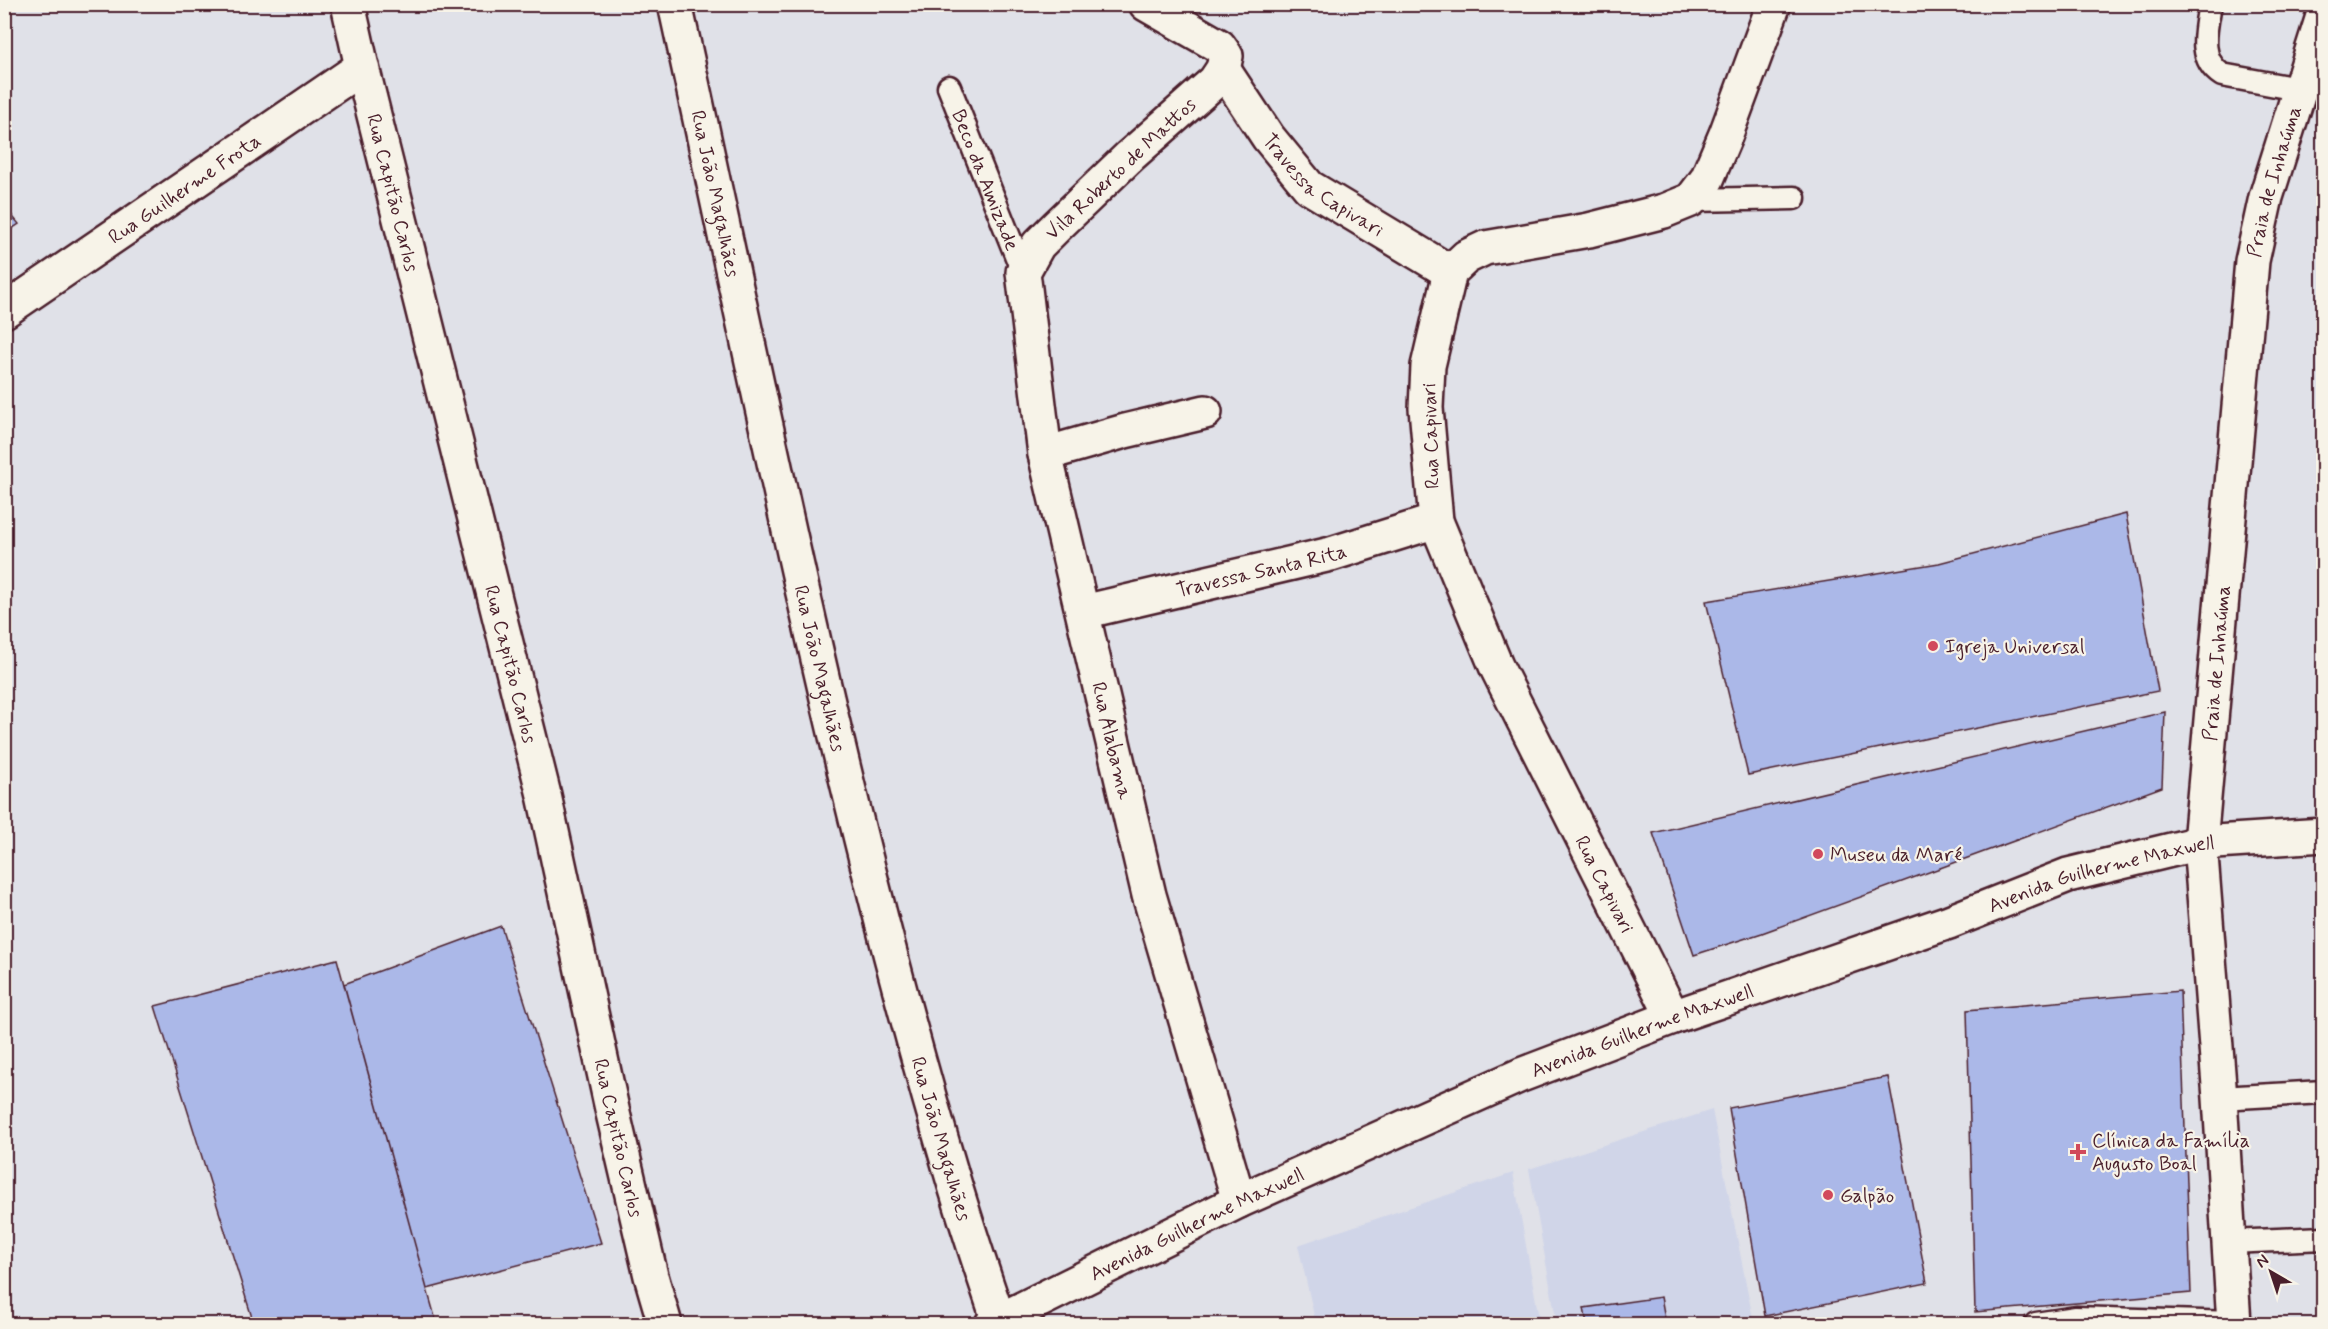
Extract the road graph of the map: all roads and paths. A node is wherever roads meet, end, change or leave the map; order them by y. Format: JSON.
{"nodes":[{"id":1,"x":348,"y":4,"type":"edge"},
{"id":2,"x":675,"y":4,"type":"edge"},
{"id":3,"x":1146,"y":4,"type":"edge"},
{"id":4,"x":1774,"y":4,"type":"edge"},
{"id":5,"x":2210,"y":4,"type":"edge"},
{"id":6,"x":2324,"y":13,"type":"edge"},
{"id":7,"x":362,"y":67,"type":"junction"},
{"id":8,"x":1223,"y":69,"type":"junction"},
{"id":9,"x":949,"y":87,"type":"dead end"},
{"id":10,"x":2298,"y":90,"type":"junction"},
{"id":11,"x":1794,"y":198,"type":"dead end"},
{"id":12,"x":1691,"y":200,"type":"junction"},
{"id":13,"x":1023,"y":272,"type":"junction"},
{"id":14,"x":1450,"y":272,"type":"junction"},
{"id":15,"x":4,"y":311,"type":"edge"},
{"id":16,"x":1205,"y":412,"type":"dead end"},
{"id":17,"x":1046,"y":454,"type":"junction"},
{"id":18,"x":1436,"y":520,"type":"junction"},
{"id":19,"x":1083,"y":612,"type":"junction"},
{"id":20,"x":2324,"y":835,"type":"edge"},
{"id":21,"x":2200,"y":843,"type":"junction"},
{"id":22,"x":1673,"y":1017,"type":"junction"},
{"id":23,"x":2324,"y":1092,"type":"edge"},
{"id":24,"x":2220,"y":1098,"type":"junction"},
{"id":25,"x":1239,"y":1201,"type":"junction"},
{"id":26,"x":2324,"y":1238,"type":"edge"},
{"id":27,"x":2229,"y":1242,"type":"junction"},
{"id":28,"x":995,"y":1323,"type":"edge"},
{"id":29,"x":665,"y":1324,"type":"edge"},
{"id":30,"x":2036,"y":1324,"type":"edge"},
{"id":31,"x":2234,"y":1324,"type":"edge"}],
"edges":[{"from":1,"to":7,"type":"street","name":"Rua Capitão Carlos"},
{"from":2,"to":28,"type":"street","name":"Rua João Magalhães"},
{"from":3,"to":8,"type":"street","name":"Travessa Capivari"},
{"from":4,"to":12,"type":"street"},
{"from":5,"to":10,"type":"lane"},
{"from":6,"to":10,"type":"street","name":"Praia de Inhaúma"},
{"from":7,"to":15,"type":"street","name":"Rua Guilherme Frota"},
{"from":7,"to":29,"type":"street","name":"Rua Capitão Carlos"},
{"from":8,"to":13,"type":"street","name":"Vila Roberto de Mattos"},
{"from":8,"to":14,"type":"street","name":"Travessa Capivari"},
{"from":9,"to":13,"type":"lane","name":"Beco da Amizade"},
{"from":10,"to":21,"type":"street","name":"Praia de Inhaúma"},
{"from":11,"to":12,"type":"lane"},
{"from":12,"to":14,"type":"street"},
{"from":13,"to":17,"type":"street","name":"Rua Alabama"},
{"from":14,"to":18,"type":"street","name":"Rua Capivari"},
{"from":16,"to":17,"type":"street"},
{"from":17,"to":19,"type":"street","name":"Rua Alabama"},
{"from":18,"to":19,"type":"street","name":"Travessa Santa Rita"},
{"from":18,"to":22,"type":"street","name":"Rua Capivari"},
{"from":19,"to":25,"type":"street","name":"Rua Alabama"},
{"from":20,"to":21,"type":"street","name":"Avenida Guilherme Maxwell"},
{"from":21,"to":22,"type":"street","name":"Avenida Guilherme Maxwell"},
{"from":21,"to":24,"type":"street","name":"Praia de Inhaúma"},
{"from":22,"to":25,"type":"street","name":"Avenida Guilherme Maxwell"},
{"from":23,"to":24,"type":"lane"},
{"from":24,"to":27,"type":"street","name":"Praia de Inhaúma"},
{"from":25,"to":28,"type":"street","name":"Avenida Guilherme Maxwell"},
{"from":26,"to":27,"type":"lane"},
{"from":27,"to":31,"type":"street","name":"Praia de Inhaúma"},
{"from":30,"to":31,"type":"lane"}]}
